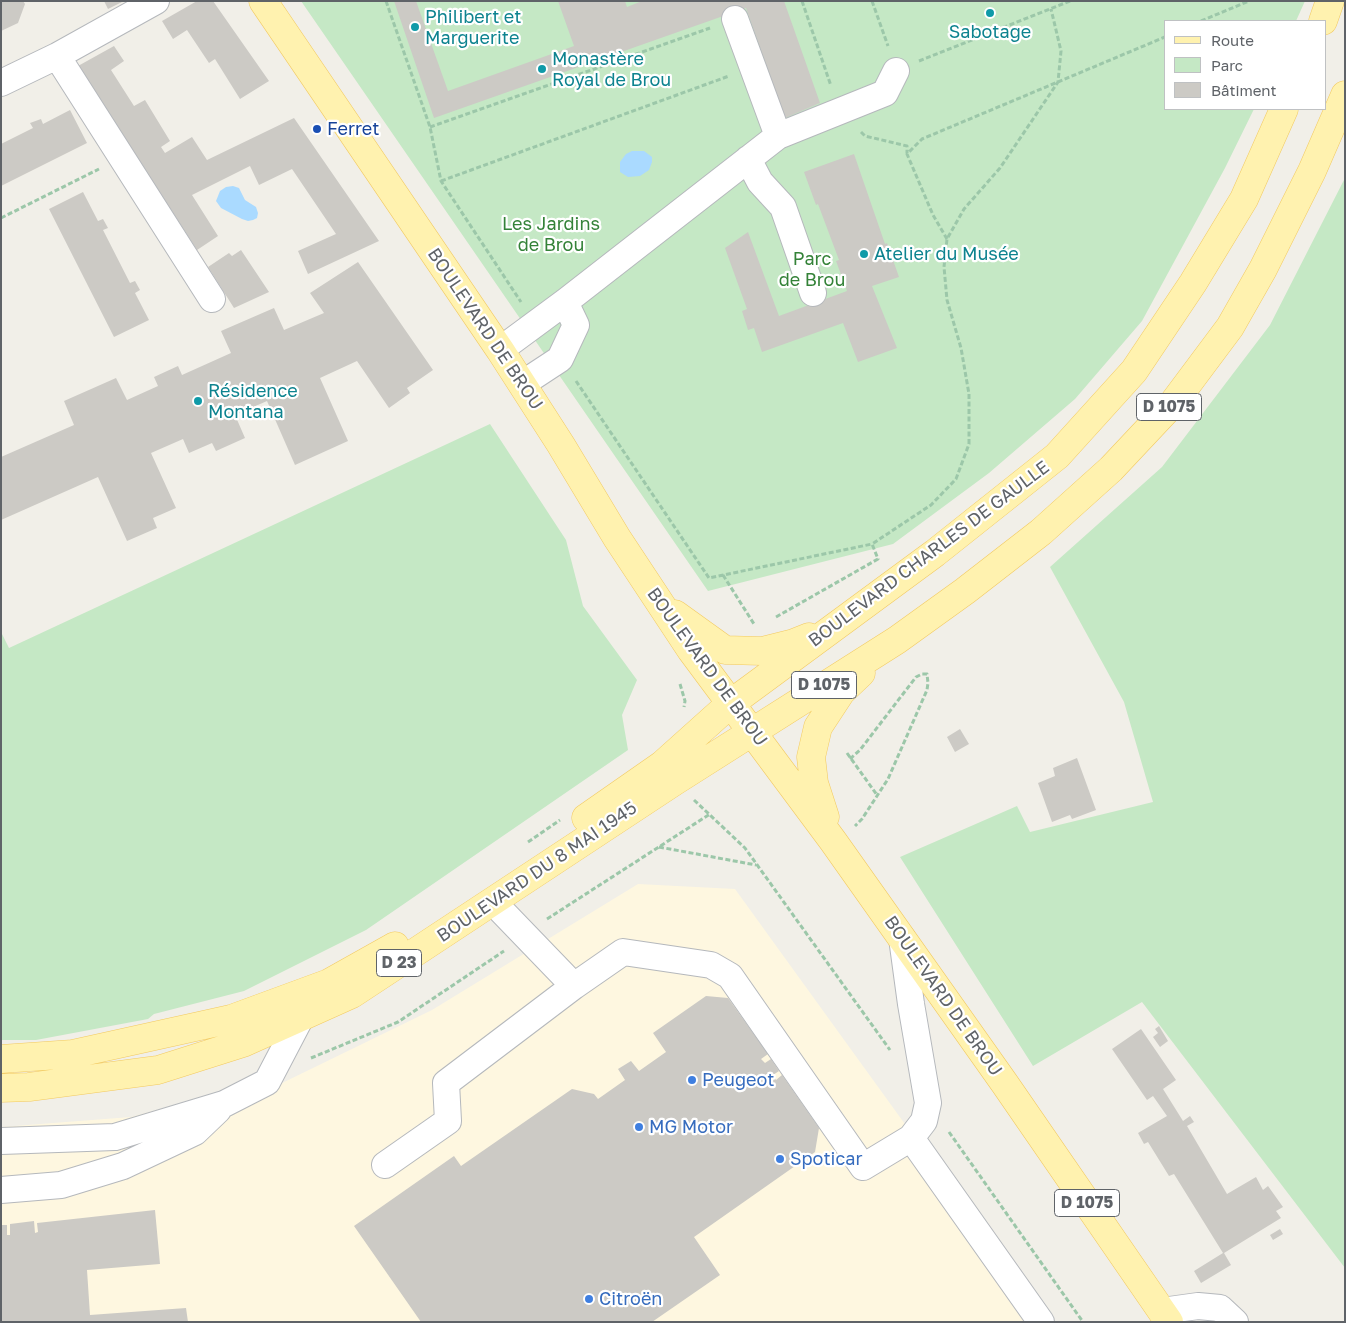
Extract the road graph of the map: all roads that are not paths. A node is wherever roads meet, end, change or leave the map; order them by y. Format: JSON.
{"nodes":[{"id":1,"x":156,"y":1,"type":"edge"},
{"id":2,"x":263,"y":1,"type":"edge"},
{"id":3,"x":1330,"y":1,"type":"edge"},
{"id":4,"x":735,"y":20,"type":"road end"},
{"id":5,"x":1323,"y":20,"type":"edge"},
{"id":6,"x":57,"y":56,"type":"junction"},
{"id":7,"x":891,"y":82,"type":"road end"},
{"id":8,"x":1,"y":83,"type":"edge"},
{"id":9,"x":1345,"y":95,"type":"edge"},
{"id":10,"x":1284,"y":110,"type":"edge"},
{"id":11,"x":778,"y":136,"type":"junction"},
{"id":12,"x":748,"y":159,"type":"junction"},
{"id":13,"x":813,"y":293,"type":"dead end"},
{"id":14,"x":212,"y":299,"type":"dead end"},
{"id":15,"x":565,"y":302,"type":"junction"},
{"id":16,"x":500,"y":350,"type":"junction"},
{"id":17,"x":522,"y":384,"type":"junction"},
{"id":18,"x":659,"y":602,"type":"junction"},
{"id":19,"x":834,"y":627,"type":"junction"},
{"id":20,"x":897,"y":640,"type":"junction"},
{"id":21,"x":730,"y":704,"type":"junction"},
{"id":22,"x":752,"y":730,"type":"junction"},
{"id":23,"x":842,"y":835,"type":"junction"},
{"id":24,"x":492,"y":902,"type":"junction"},
{"id":25,"x":902,"y":938,"type":"junction"},
{"id":26,"x":574,"y":986,"type":"junction"},
{"id":27,"x":301,"y":1017,"type":"junction"},
{"id":28,"x":1,"y":1059,"type":"edge"},
{"id":29,"x":1,"y":1088,"type":"edge"},
{"id":30,"x":224,"y":1104,"type":"junction"},
{"id":31,"x":911,"y":1138,"type":"junction"},
{"id":32,"x":1,"y":1141,"type":"edge"},
{"id":33,"x":385,"y":1165,"type":"dead end"},
{"id":34,"x":1,"y":1190,"type":"edge"},
{"id":35,"x":1166,"y":1316,"type":"edge"},
{"id":36,"x":1040,"y":1322,"type":"edge"},
{"id":37,"x":1235,"y":1322,"type":"edge"}],
"edges":[{"from":1,"to":6,"type":"street"},
{"from":2,"to":16,"type":"main road","name":"BOULEVARD DE BROU"},
{"from":3,"to":5,"type":"main road"},
{"from":4,"to":11,"type":"street"},
{"from":6,"to":8,"type":"street"},
{"from":6,"to":14,"type":"street"},
{"from":7,"to":11,"type":"street"},
{"from":9,"to":20,"type":"main road","number":"D 1075"},
{"from":10,"to":19,"type":"main road","name":"BOULEVARD CHARLES DE GAULLE","number":"D 1075"},
{"from":11,"to":12,"type":"street"},
{"from":12,"to":13,"type":"street"},
{"from":12,"to":15,"type":"street"},
{"from":15,"to":16,"type":"street"},
{"from":15,"to":17,"type":"street"},
{"from":16,"to":17,"type":"main road","name":"BOULEVARD DE BROU"},
{"from":17,"to":18,"type":"main road","name":"BOULEVARD DE BROU"},
{"from":18,"to":19,"type":"main road"},
{"from":18,"to":21,"type":"main road","name":"BOULEVARD DE BROU"},
{"from":19,"to":21,"type":"main road","name":"BOULEVARD CHARLES DE GAULLE","number":"D 1075"},
{"from":20,"to":22,"type":"main road","number":"D 1075"},
{"from":20,"to":23,"type":"main road"},
{"from":21,"to":22,"type":"main road","name":"BOULEVARD DE BROU","number":"D 1075"},
{"from":21,"to":28,"type":"main road","name":"BOULEVARD DU 8 MAI 1945","number":"D 23"},
{"from":22,"to":23,"type":"main road","name":"BOULEVARD DE BROU","number":"D 1075"},
{"from":22,"to":24,"type":"main road","name":"BOULEVARD DU 8 MAI 1945","number":"D 23"},
{"from":23,"to":25,"type":"main road","name":"BOULEVARD DE BROU","number":"D 1075"},
{"from":24,"to":26,"type":"street"},
{"from":24,"to":27,"type":"main road","name":"BOULEVARD DU 8 MAI 1945","number":"D 23"},
{"from":25,"to":31,"type":"street"},
{"from":25,"to":35,"type":"main road","name":"BOULEVARD DE BROU","number":"D 1075"},
{"from":26,"to":31,"type":"street"},
{"from":26,"to":33,"type":"street"},
{"from":27,"to":29,"type":"main road","name":"BOULEVARD DU 8 MAI 1945","number":"D 23"},
{"from":27,"to":30,"type":"street"},
{"from":30,"to":32,"type":"street"},
{"from":30,"to":34,"type":"street"},
{"from":31,"to":36,"type":"street"},
{"from":35,"to":37,"type":"street"}]}
